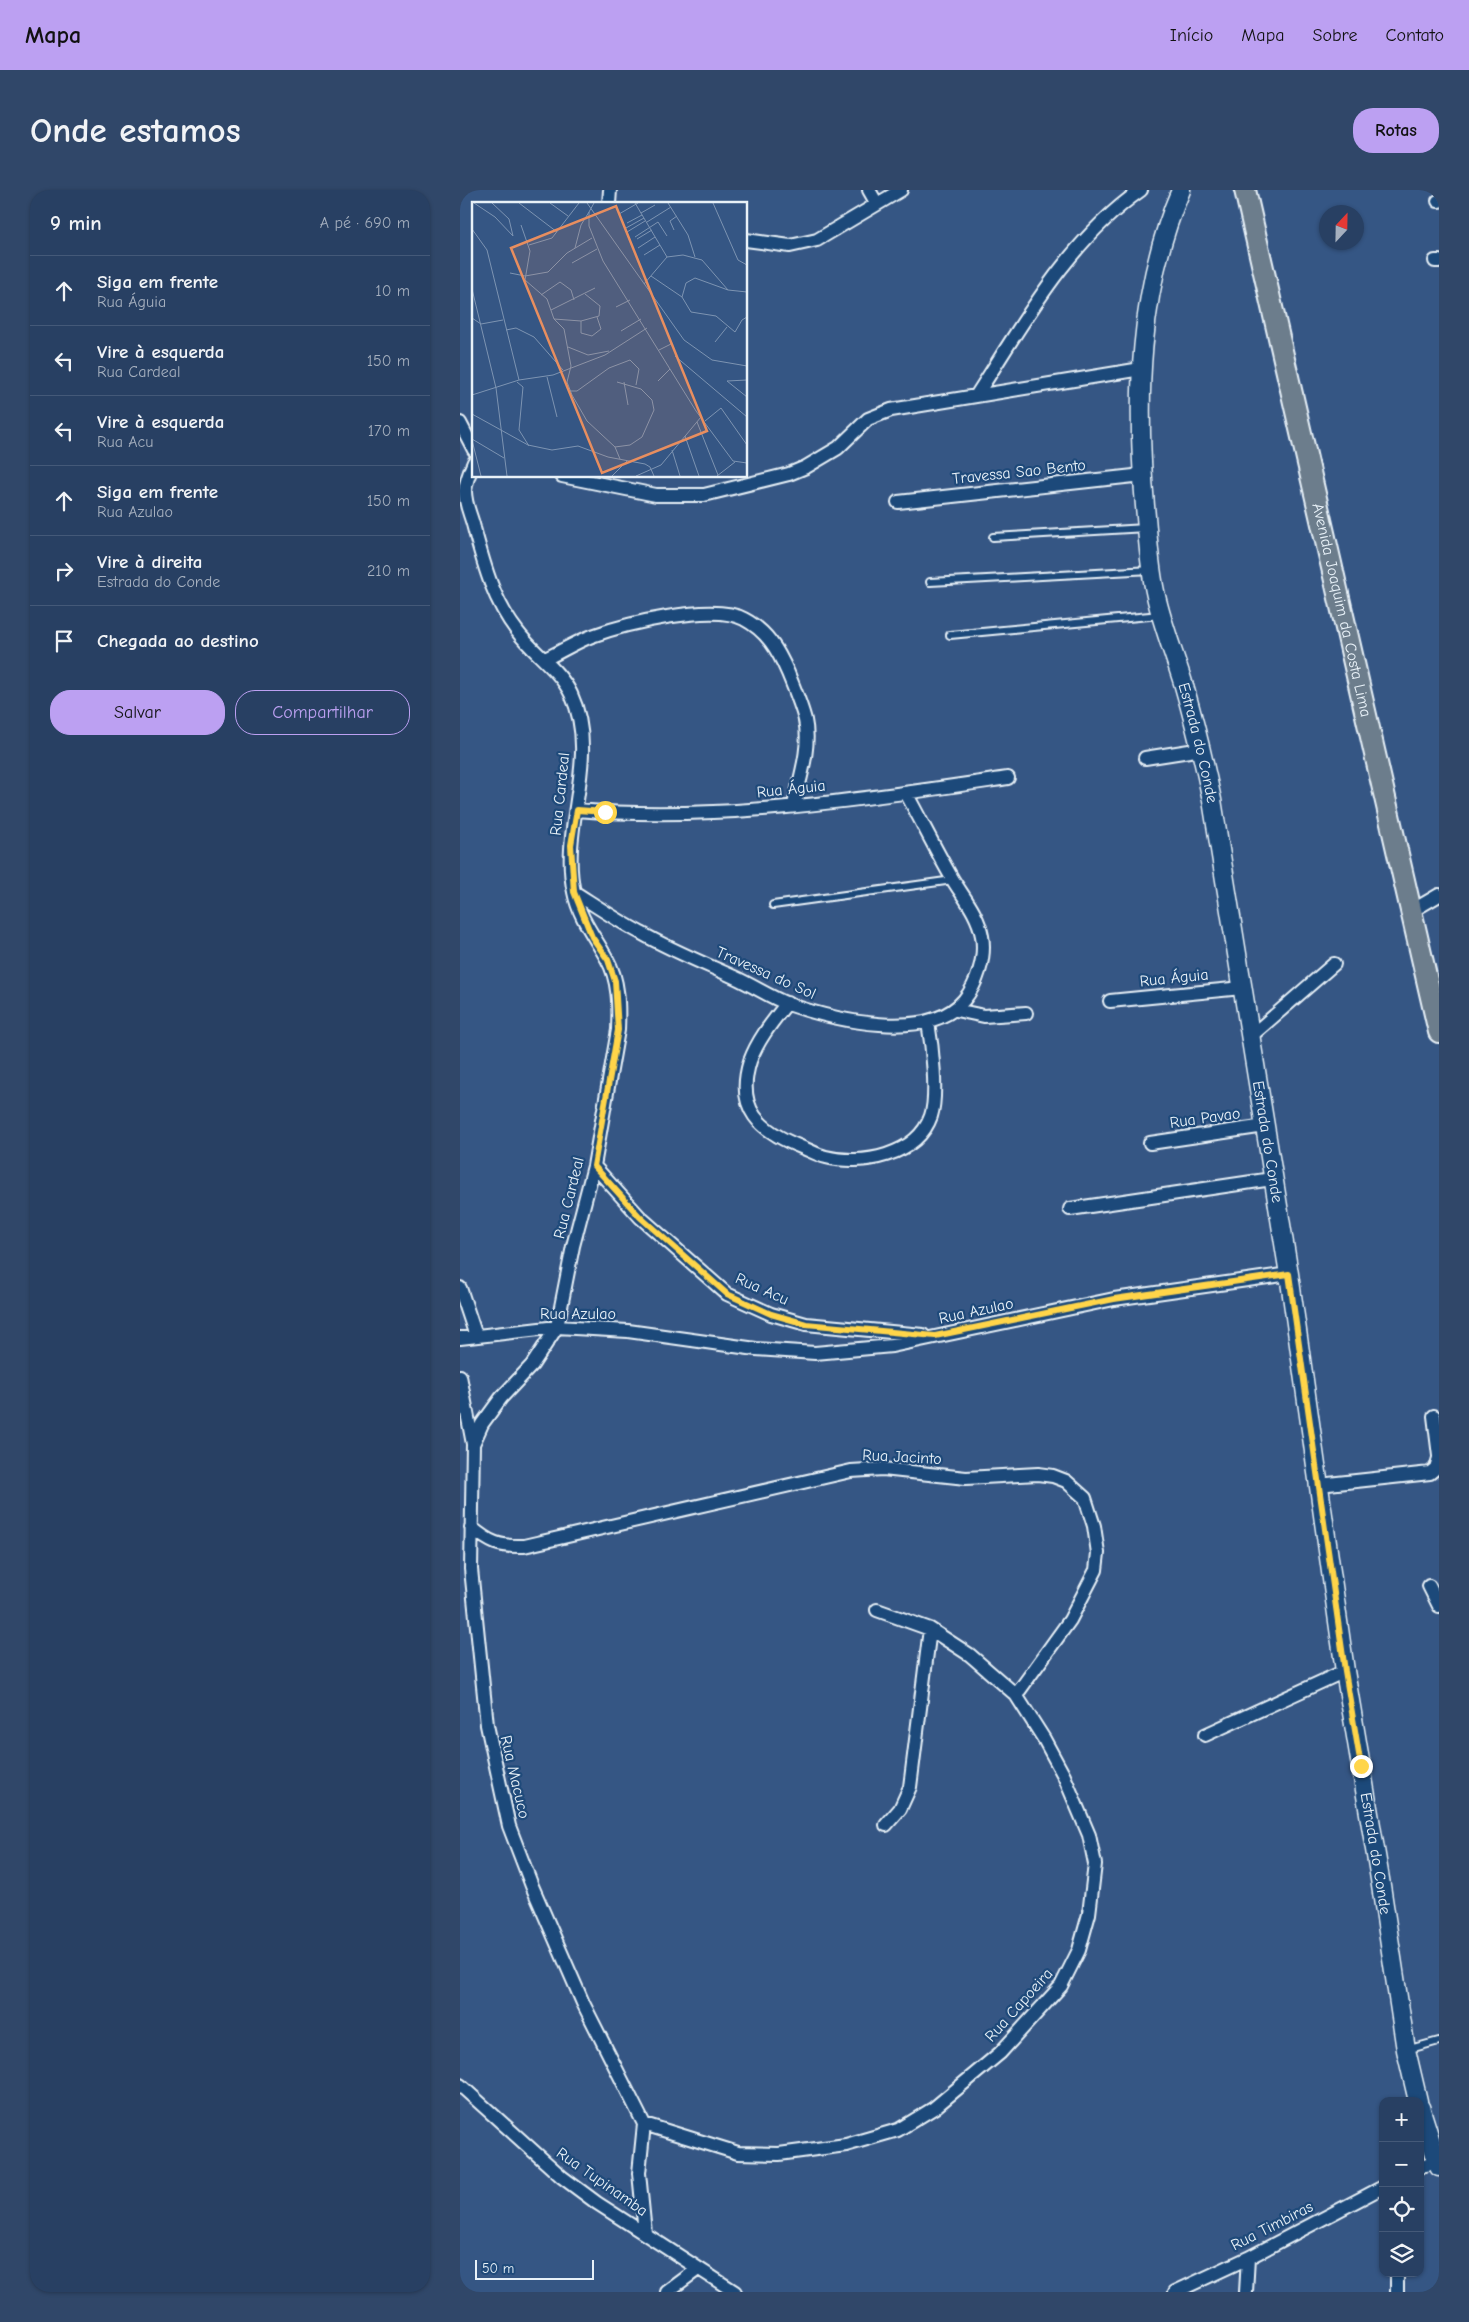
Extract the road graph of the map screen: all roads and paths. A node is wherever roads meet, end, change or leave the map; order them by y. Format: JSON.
{"nodes":[{"id":1,"x":869,"y":190,"type":"edge"},
{"id":2,"x":901,"y":190,"type":"edge"},
{"id":3,"x":1141,"y":190,"type":"edge"},
{"id":4,"x":1181,"y":190,"type":"edge"},
{"id":5,"x":1245,"y":190,"type":"edge"},
{"id":6,"x":877,"y":204,"type":"junction"},
{"id":7,"x":748,"y":240,"type":"edge"},
{"id":8,"x":1141,"y":369,"type":"junction"},
{"id":9,"x":976,"y":396,"type":"junction"},
{"id":10,"x":460,"y":422,"type":"edge"},
{"id":11,"x":472,"y":446,"type":"edge"},
{"id":12,"x":472,"y":468,"type":"edge"},
{"id":13,"x":1143,"y":475,"type":"junction"},
{"id":14,"x":572,"y":478,"type":"edge"},
{"id":15,"x":898,"y":502,"type":"dead end"},
{"id":16,"x":1147,"y":528,"type":"junction"},
{"id":17,"x":992,"y":537,"type":"dead end"},
{"id":18,"x":1152,"y":570,"type":"junction"},
{"id":19,"x":930,"y":582,"type":"dead end"},
{"id":20,"x":1160,"y":616,"type":"junction"},
{"id":21,"x":950,"y":635,"type":"dead end"},
{"id":22,"x":545,"y":659,"type":"junction"},
{"id":23,"x":1202,"y":749,"type":"junction"},
{"id":24,"x":1145,"y":758,"type":"dead end"},
{"id":25,"x":1008,"y":778,"type":"dead end"},
{"id":26,"x":906,"y":793,"type":"junction"},
{"id":27,"x":794,"y":805,"type":"junction"},
{"id":28,"x":577,"y":810,"type":"junction"},
{"id":29,"x":953,"y":880,"type":"junction"},
{"id":30,"x":574,"y":892,"type":"junction"},
{"id":31,"x":1439,"y":895,"type":"edge"},
{"id":32,"x":773,"y":905,"type":"dead end"},
{"id":33,"x":1410,"y":912,"type":"junction"},
{"id":34,"x":1334,"y":964,"type":"dead end"},
{"id":35,"x":1242,"y":988,"type":"junction"},
{"id":36,"x":1110,"y":1001,"type":"dead end"},
{"id":37,"x":787,"y":1003,"type":"junction"},
{"id":38,"x":956,"y":1010,"type":"junction"},
{"id":39,"x":1026,"y":1013,"type":"dead end"},
{"id":40,"x":928,"y":1022,"type":"junction"},
{"id":41,"x":1439,"y":1032,"type":"edge"},
{"id":42,"x":1252,"y":1036,"type":"junction"},
{"id":43,"x":1265,"y":1126,"type":"junction"},
{"id":44,"x":1150,"y":1143,"type":"dead end"},
{"id":45,"x":594,"y":1166,"type":"junction"},
{"id":46,"x":1272,"y":1179,"type":"junction"},
{"id":47,"x":1070,"y":1209,"type":"dead end"},
{"id":48,"x":1289,"y":1274,"type":"junction"},
{"id":49,"x":460,"y":1288,"type":"edge"},
{"id":50,"x":557,"y":1327,"type":"junction"},
{"id":51,"x":476,"y":1336,"type":"junction"},
{"id":52,"x":935,"y":1336,"type":"junction"},
{"id":53,"x":460,"y":1338,"type":"edge"},
{"id":54,"x":460,"y":1376,"type":"edge"},
{"id":55,"x":1434,"y":1416,"type":"dead end"},
{"id":56,"x":473,"y":1444,"type":"junction"},
{"id":57,"x":1439,"y":1457,"type":"edge"},
{"id":58,"x":1319,"y":1485,"type":"junction"},
{"id":59,"x":471,"y":1527,"type":"junction"},
{"id":60,"x":1429,"y":1586,"type":"dead end"},
{"id":61,"x":1439,"y":1606,"type":"edge"},
{"id":62,"x":877,"y":1610,"type":"dead end"},
{"id":63,"x":930,"y":1629,"type":"junction"},
{"id":64,"x":1345,"y":1671,"type":"junction"},
{"id":65,"x":1016,"y":1695,"type":"junction"},
{"id":66,"x":1206,"y":1735,"type":"dead end"},
{"id":67,"x":886,"y":1825,"type":"dead end"},
{"id":68,"x":1439,"y":2041,"type":"edge"},
{"id":69,"x":1406,"y":2050,"type":"junction"},
{"id":70,"x":460,"y":2085,"type":"edge"},
{"id":71,"x":1417,"y":2097,"type":"edge"},
{"id":72,"x":644,"y":2124,"type":"junction"},
{"id":73,"x":1424,"y":2126,"type":"edge"},
{"id":74,"x":1432,"y":2165,"type":"edge"},
{"id":75,"x":1379,"y":2189,"type":"edge"},
{"id":76,"x":645,"y":2233,"type":"junction"},
{"id":77,"x":1248,"y":2258,"type":"junction"},
{"id":78,"x":698,"y":2269,"type":"junction"},
{"id":79,"x":1397,"y":2277,"type":"edge"},
{"id":80,"x":668,"y":2292,"type":"edge"},
{"id":81,"x":735,"y":2292,"type":"edge"},
{"id":82,"x":1174,"y":2292,"type":"edge"},
{"id":83,"x":1246,"y":2292,"type":"edge"},
{"id":84,"x":1397,"y":2292,"type":"edge"}],
"edges":[{"from":1,"to":6,"type":"street"},
{"from":2,"to":6,"type":"street"},
{"from":3,"to":9,"type":"street"},
{"from":4,"to":8,"type":"street","name":"Estrada do Conde"},
{"from":5,"to":33,"type":"main road","name":"Avenida Joaquim da Costa Lima"},
{"from":6,"to":7,"type":"street"},
{"from":8,"to":9,"type":"street"},
{"from":8,"to":13,"type":"street","name":"Estrada do Conde"},
{"from":9,"to":14,"type":"street"},
{"from":10,"to":11,"type":"street"},
{"from":12,"to":22,"type":"street","name":"Rua Cardeal"},
{"from":13,"to":15,"type":"street","name":"Travessa Sao Bento"},
{"from":13,"to":16,"type":"street","name":"Estrada do Conde"},
{"from":16,"to":17,"type":"lane"},
{"from":16,"to":18,"type":"street","name":"Estrada do Conde"},
{"from":18,"to":19,"type":"lane"},
{"from":18,"to":20,"type":"street","name":"Estrada do Conde"},
{"from":20,"to":21,"type":"lane"},
{"from":20,"to":23,"type":"street","name":"Estrada do Conde"},
{"from":22,"to":27,"type":"street"},
{"from":22,"to":28,"type":"street","name":"Rua Cardeal"},
{"from":23,"to":24,"type":"street"},
{"from":23,"to":35,"type":"street","name":"Estrada do Conde"},
{"from":25,"to":26,"type":"street","name":"Rua Águia"},
{"from":26,"to":27,"type":"street","name":"Rua Águia"},
{"from":26,"to":29,"type":"street","name":"Travessa do Sol"},
{"from":27,"to":28,"type":"street","name":"Rua Águia"},
{"from":28,"to":30,"type":"street","name":"Rua Cardeal"},
{"from":29,"to":32,"type":"lane"},
{"from":29,"to":38,"type":"street","name":"Travessa do Sol"},
{"from":30,"to":37,"type":"street","name":"Travessa do Sol"},
{"from":30,"to":45,"type":"street","name":"Rua Cardeal"},
{"from":31,"to":33,"type":"street"},
{"from":33,"to":41,"type":"main road","name":"Avenida Joaquim da Costa Lima"},
{"from":34,"to":42,"type":"street"},
{"from":35,"to":36,"type":"street","name":"Rua Águia"},
{"from":35,"to":42,"type":"street","name":"Estrada do Conde"},
{"from":37,"to":40,"type":"street","name":"Travessa do Sol"},
{"from":37,"to":40,"type":"street"},
{"from":38,"to":39,"type":"street"},
{"from":38,"to":40,"type":"street","name":"Travessa do Sol"},
{"from":42,"to":43,"type":"street","name":"Estrada do Conde"},
{"from":43,"to":44,"type":"street","name":"Rua Pavao"},
{"from":43,"to":46,"type":"street","name":"Estrada do Conde"},
{"from":45,"to":50,"type":"street","name":"Rua Cardeal"},
{"from":45,"to":52,"type":"street","name":"Rua Acu"},
{"from":46,"to":47,"type":"street"},
{"from":46,"to":48,"type":"street","name":"Estrada do Conde"},
{"from":48,"to":52,"type":"street","name":"Rua Azulao"},
{"from":48,"to":58,"type":"street","name":"Estrada do Conde"},
{"from":49,"to":51,"type":"street"},
{"from":50,"to":51,"type":"street","name":"Rua Azulao"},
{"from":50,"to":52,"type":"street","name":"Rua Azulao"},
{"from":50,"to":56,"type":"street","name":"Rua Macuco"},
{"from":51,"to":53,"type":"street","name":"Rua Azulao"},
{"from":54,"to":56,"type":"street"},
{"from":55,"to":57,"type":"street"},
{"from":56,"to":59,"type":"street","name":"Rua Macuco"},
{"from":57,"to":58,"type":"street"},
{"from":58,"to":64,"type":"street","name":"Estrada do Conde"},
{"from":59,"to":65,"type":"street","name":"Rua Jacinto"},
{"from":59,"to":72,"type":"street","name":"Rua Macuco"},
{"from":60,"to":61,"type":"street"},
{"from":62,"to":63,"type":"street","name":"Rua Capoeira"},
{"from":63,"to":65,"type":"street","name":"Rua Capoeira"},
{"from":63,"to":67,"type":"street"},
{"from":64,"to":66,"type":"street"},
{"from":64,"to":69,"type":"street","name":"Estrada do Conde"},
{"from":65,"to":72,"type":"street","name":"Rua Capoeira"},
{"from":68,"to":69,"type":"lane"},
{"from":69,"to":71,"type":"street","name":"Estrada do Conde"},
{"from":70,"to":76,"type":"street","name":"Rua Tupinamba"},
{"from":72,"to":76,"type":"street"},
{"from":73,"to":74,"type":"street"},
{"from":75,"to":77,"type":"street","name":"Rua Timbiras"},
{"from":76,"to":78,"type":"street","name":"Rua Tupinamba"},
{"from":77,"to":82,"type":"street","name":"Rua Timbiras"},
{"from":77,"to":83,"type":"street"},
{"from":78,"to":80,"type":"street"},
{"from":78,"to":81,"type":"street","name":"Rua Tupinamba"},
{"from":79,"to":84,"type":"street"}]}
